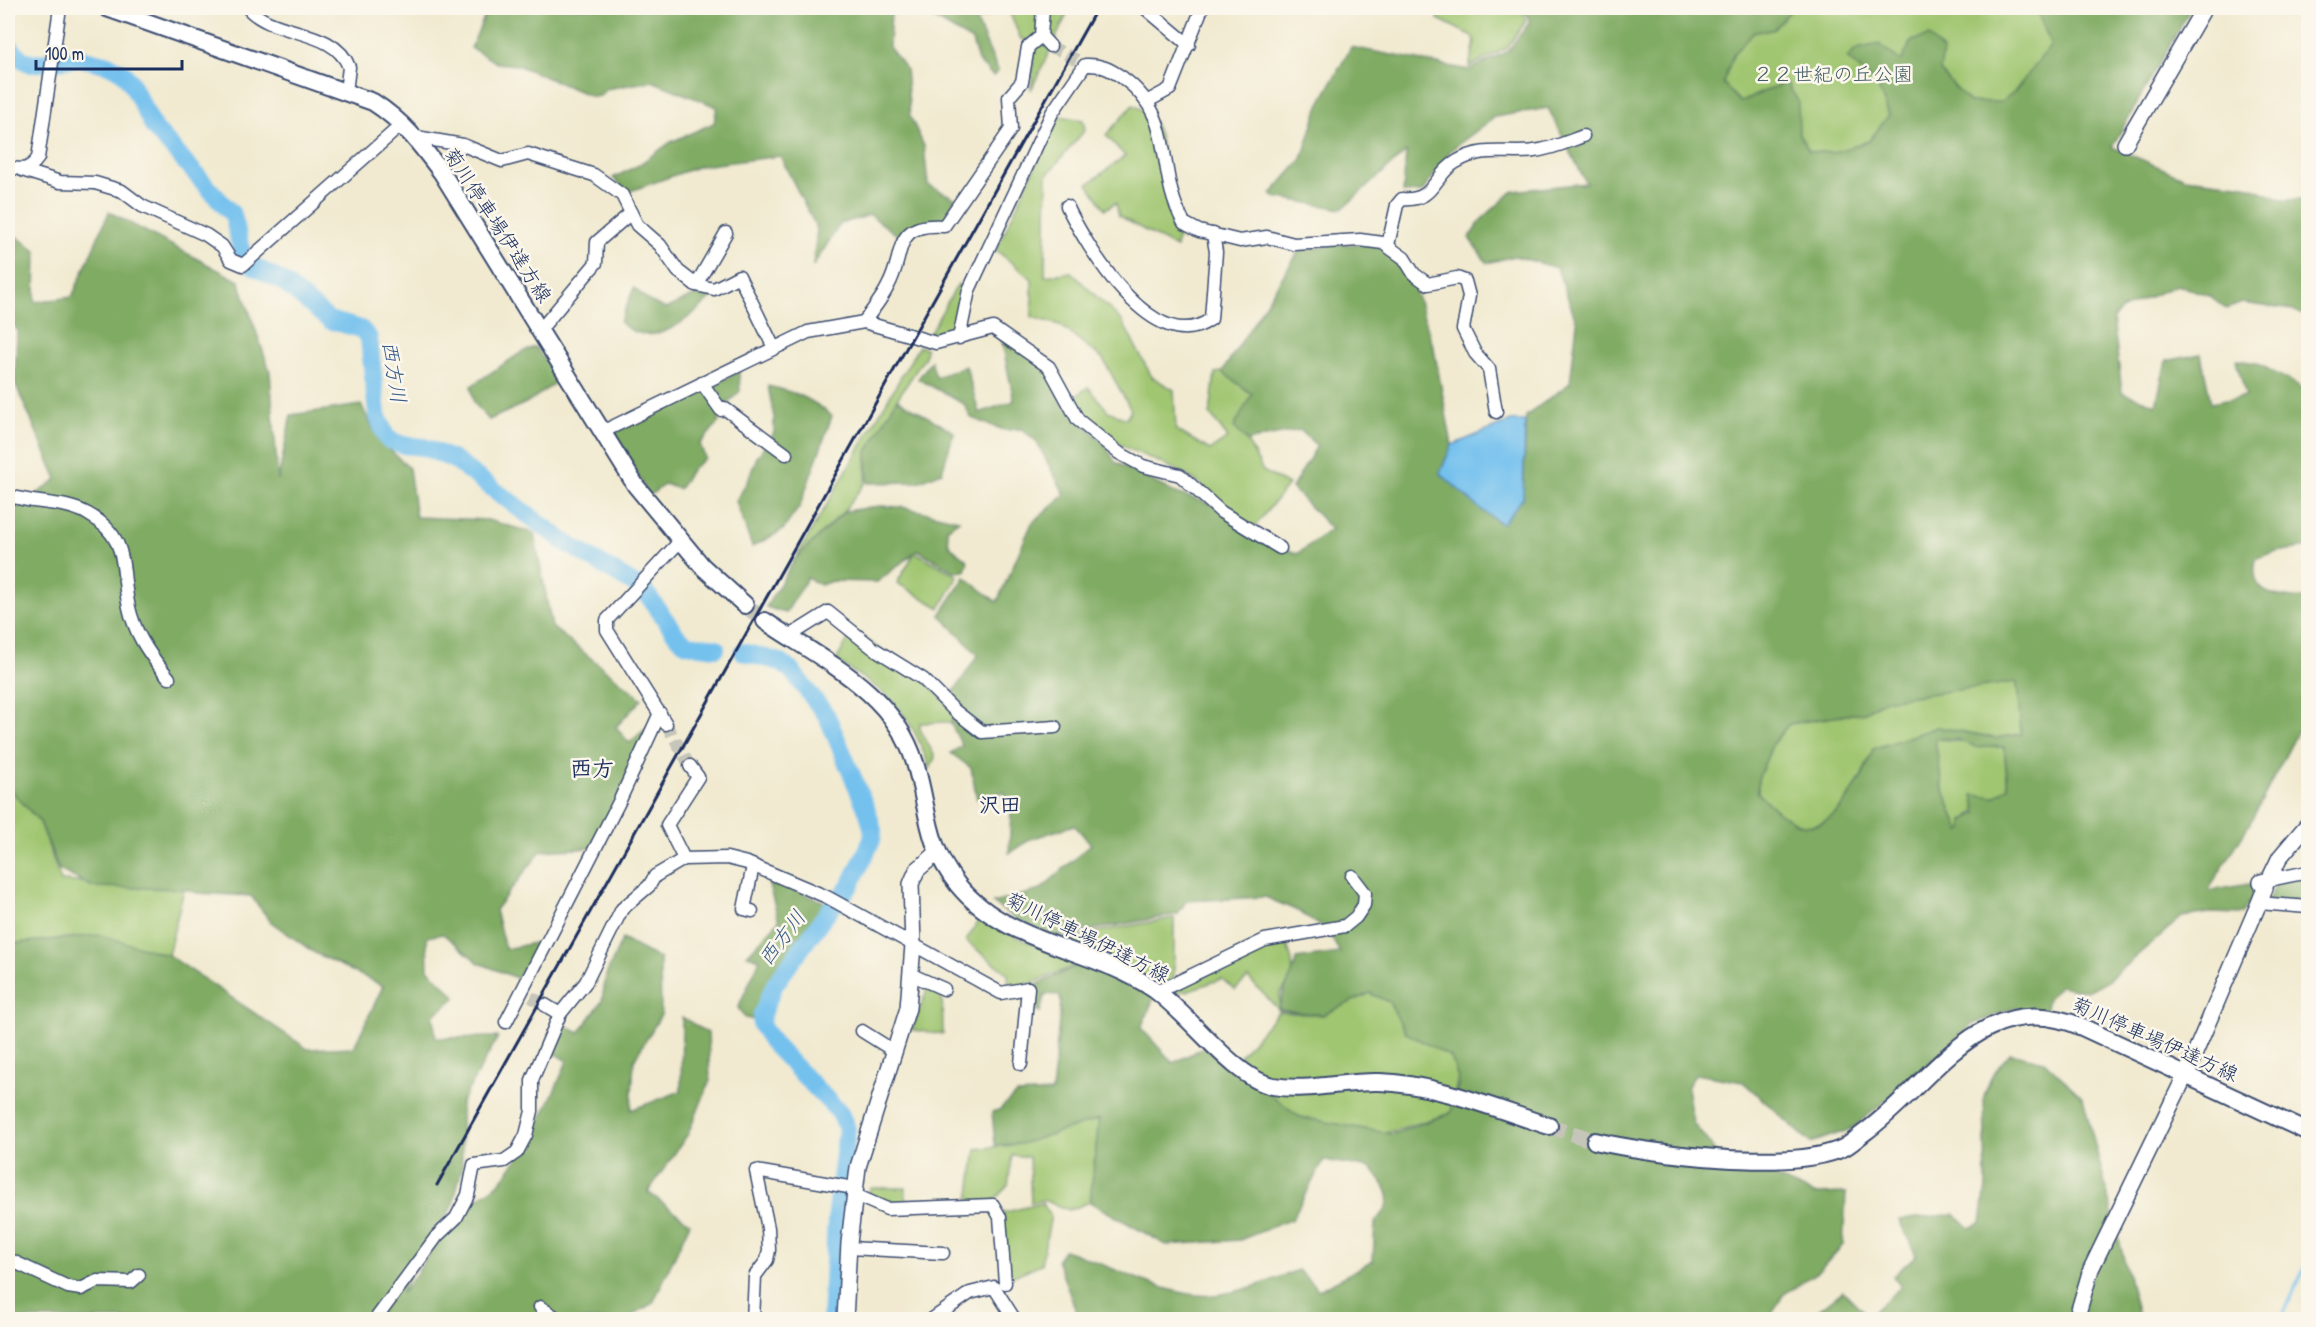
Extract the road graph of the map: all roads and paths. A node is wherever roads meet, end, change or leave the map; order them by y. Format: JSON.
{"nodes":[{"id":1,"x":60,"y":8,"type":"edge"},
{"id":2,"x":107,"y":8,"type":"edge"},
{"id":3,"x":248,"y":8,"type":"edge"},
{"id":4,"x":1043,"y":8,"type":"edge"},
{"id":5,"x":1145,"y":8,"type":"edge"},
{"id":6,"x":1202,"y":8,"type":"edge"},
{"id":7,"x":2204,"y":8,"type":"edge"},
{"id":8,"x":1041,"y":36,"type":"junction"},
{"id":9,"x":1189,"y":45,"type":"junction"},
{"id":10,"x":1050,"y":46,"type":"tunnel mouth"},
{"id":11,"x":346,"y":92,"type":"junction"},
{"id":12,"x":1148,"y":101,"type":"junction"},
{"id":13,"x":1583,"y":136,"type":"dead end"},
{"id":14,"x":416,"y":137,"type":"junction"},
{"id":15,"x":2126,"y":144,"type":"dead end"},
{"id":16,"x":8,"y":167,"type":"edge"},
{"id":17,"x":22,"y":170,"type":"junction"},
{"id":18,"x":1067,"y":206,"type":"dead end"},
{"id":19,"x":631,"y":213,"type":"junction"},
{"id":20,"x":726,"y":233,"type":"dead end"},
{"id":21,"x":1213,"y":234,"type":"junction"},
{"id":22,"x":1388,"y":245,"type":"junction"},
{"id":23,"x":696,"y":285,"type":"junction"},
{"id":24,"x":864,"y":322,"type":"junction"},
{"id":25,"x":540,"y":330,"type":"junction"},
{"id":26,"x":959,"y":338,"type":"junction"},
{"id":27,"x":774,"y":348,"type":"junction"},
{"id":28,"x":702,"y":383,"type":"junction"},
{"id":29,"x":727,"y":409,"type":"junction"},
{"id":30,"x":1496,"y":412,"type":"dead end"},
{"id":31,"x":733,"y":424,"type":"dead end"},
{"id":32,"x":602,"y":432,"type":"junction"},
{"id":33,"x":786,"y":454,"type":"dead end"},
{"id":34,"x":8,"y":495,"type":"edge"},
{"id":35,"x":681,"y":540,"type":"junction"},
{"id":36,"x":1280,"y":548,"type":"dead end"},
{"id":37,"x":745,"y":605,"type":"tunnel mouth"},
{"id":38,"x":765,"y":621,"type":"tunnel mouth"},
{"id":39,"x":788,"y":637,"type":"junction"},
{"id":40,"x":169,"y":678,"type":"dead end"},
{"id":41,"x":1055,"y":727,"type":"dead end"},
{"id":42,"x":690,"y":766,"type":"tunnel mouth"},
{"id":43,"x":2308,"y":824,"type":"edge"},
{"id":44,"x":937,"y":853,"type":"junction"},
{"id":45,"x":684,"y":859,"type":"junction"},
{"id":46,"x":753,"y":866,"type":"junction"},
{"id":47,"x":2308,"y":872,"type":"edge"},
{"id":48,"x":1352,"y":876,"type":"dead end"},
{"id":49,"x":2269,"y":880,"type":"junction"},
{"id":50,"x":2259,"y":903,"type":"junction"},
{"id":51,"x":2308,"y":908,"type":"edge"},
{"id":52,"x":752,"y":911,"type":"dead end"},
{"id":53,"x":913,"y":945,"type":"junction"},
{"id":54,"x":912,"y":975,"type":"junction"},
{"id":55,"x":944,"y":989,"type":"dead end"},
{"id":56,"x":1157,"y":992,"type":"junction"},
{"id":57,"x":545,"y":1005,"type":"tunnel mouth"},
{"id":58,"x":560,"y":1014,"type":"junction"},
{"id":59,"x":506,"y":1022,"type":"dead end"},
{"id":60,"x":862,"y":1031,"type":"dead end"},
{"id":61,"x":894,"y":1051,"type":"junction"},
{"id":62,"x":1021,"y":1064,"type":"dead end"},
{"id":63,"x":2186,"y":1074,"type":"junction"},
{"id":64,"x":1549,"y":1126,"type":"tunnel mouth"},
{"id":65,"x":2308,"y":1132,"type":"edge"},
{"id":66,"x":1595,"y":1141,"type":"tunnel mouth"},
{"id":67,"x":854,"y":1191,"type":"junction"},
{"id":68,"x":849,"y":1248,"type":"junction"},
{"id":69,"x":943,"y":1253,"type":"dead end"},
{"id":70,"x":8,"y":1259,"type":"edge"},
{"id":71,"x":139,"y":1275,"type":"dead end"},
{"id":72,"x":1005,"y":1283,"type":"dead end"},
{"id":73,"x":540,"y":1307,"type":"dead end"},
{"id":74,"x":375,"y":1320,"type":"edge"},
{"id":75,"x":560,"y":1320,"type":"edge"},
{"id":76,"x":753,"y":1320,"type":"edge"},
{"id":77,"x":845,"y":1320,"type":"edge"},
{"id":78,"x":932,"y":1320,"type":"edge"},
{"id":79,"x":1015,"y":1320,"type":"edge"},
{"id":80,"x":2076,"y":1320,"type":"edge"}],
"edges":[{"from":1,"to":17,"type":"street"},
{"from":2,"to":11,"type":"main road","name":"菊川停車場伊達方線"},
{"from":3,"to":11,"type":"street"},
{"from":4,"to":8,"type":"street"},
{"from":5,"to":9,"type":"street"},
{"from":6,"to":9,"type":"street"},
{"from":7,"to":15,"type":"street"},
{"from":8,"to":10,"type":"street"},
{"from":8,"to":24,"type":"street"},
{"from":9,"to":12,"type":"street"},
{"from":11,"to":14,"type":"main road","name":"菊川停車場伊達方線"},
{"from":12,"to":21,"type":"street"},
{"from":12,"to":26,"type":"street"},
{"from":13,"to":22,"type":"street"},
{"from":14,"to":17,"type":"street"},
{"from":14,"to":19,"type":"street"},
{"from":14,"to":25,"type":"main road","name":"菊川停車場伊達方線"},
{"from":16,"to":17,"type":"street"},
{"from":18,"to":21,"type":"street"},
{"from":19,"to":23,"type":"street"},
{"from":19,"to":25,"type":"street"},
{"from":20,"to":23,"type":"street"},
{"from":21,"to":22,"type":"street"},
{"from":22,"to":30,"type":"street"},
{"from":23,"to":27,"type":"street"},
{"from":24,"to":26,"type":"street"},
{"from":24,"to":27,"type":"street"},
{"from":25,"to":32,"type":"main road","name":"菊川停車場伊達方線"},
{"from":26,"to":36,"type":"street"},
{"from":27,"to":28,"type":"street"},
{"from":28,"to":29,"type":"street"},
{"from":28,"to":32,"type":"street"},
{"from":29,"to":31,"type":"street"},
{"from":29,"to":33,"type":"street"},
{"from":32,"to":35,"type":"main road","name":"菊川停車場伊達方線"},
{"from":34,"to":40,"type":"street"},
{"from":35,"to":37,"type":"main road","name":"菊川停車場伊達方線"},
{"from":35,"to":59,"type":"street"},
{"from":38,"to":39,"type":"main road","name":"菊川停車場伊達方線"},
{"from":39,"to":41,"type":"street"},
{"from":39,"to":44,"type":"main road","name":"菊川停車場伊達方線"},
{"from":42,"to":45,"type":"street"},
{"from":43,"to":49,"type":"street"},
{"from":44,"to":53,"type":"street"},
{"from":44,"to":56,"type":"main road","name":"菊川停車場伊達方線"},
{"from":45,"to":46,"type":"street"},
{"from":45,"to":58,"type":"street"},
{"from":46,"to":52,"type":"street"},
{"from":46,"to":53,"type":"street"},
{"from":47,"to":49,"type":"street"},
{"from":48,"to":56,"type":"street"},
{"from":49,"to":50,"type":"street"},
{"from":50,"to":51,"type":"street"},
{"from":50,"to":63,"type":"street"},
{"from":53,"to":54,"type":"street"},
{"from":53,"to":62,"type":"street"},
{"from":54,"to":55,"type":"street"},
{"from":54,"to":61,"type":"street"},
{"from":56,"to":64,"type":"main road","name":"菊川停車場伊達方線"},
{"from":57,"to":58,"type":"street"},
{"from":58,"to":74,"type":"street"},
{"from":60,"to":61,"type":"street"},
{"from":61,"to":67,"type":"street"},
{"from":63,"to":65,"type":"main road","name":"菊川停車場伊達方線"},
{"from":63,"to":66,"type":"main road","name":"菊川停車場伊達方線"},
{"from":63,"to":80,"type":"street"},
{"from":67,"to":68,"type":"street"},
{"from":67,"to":72,"type":"street"},
{"from":67,"to":76,"type":"street"},
{"from":68,"to":69,"type":"street"},
{"from":68,"to":77,"type":"street"},
{"from":70,"to":71,"type":"street"},
{"from":73,"to":75,"type":"street"},
{"from":78,"to":79,"type":"street"}]}
